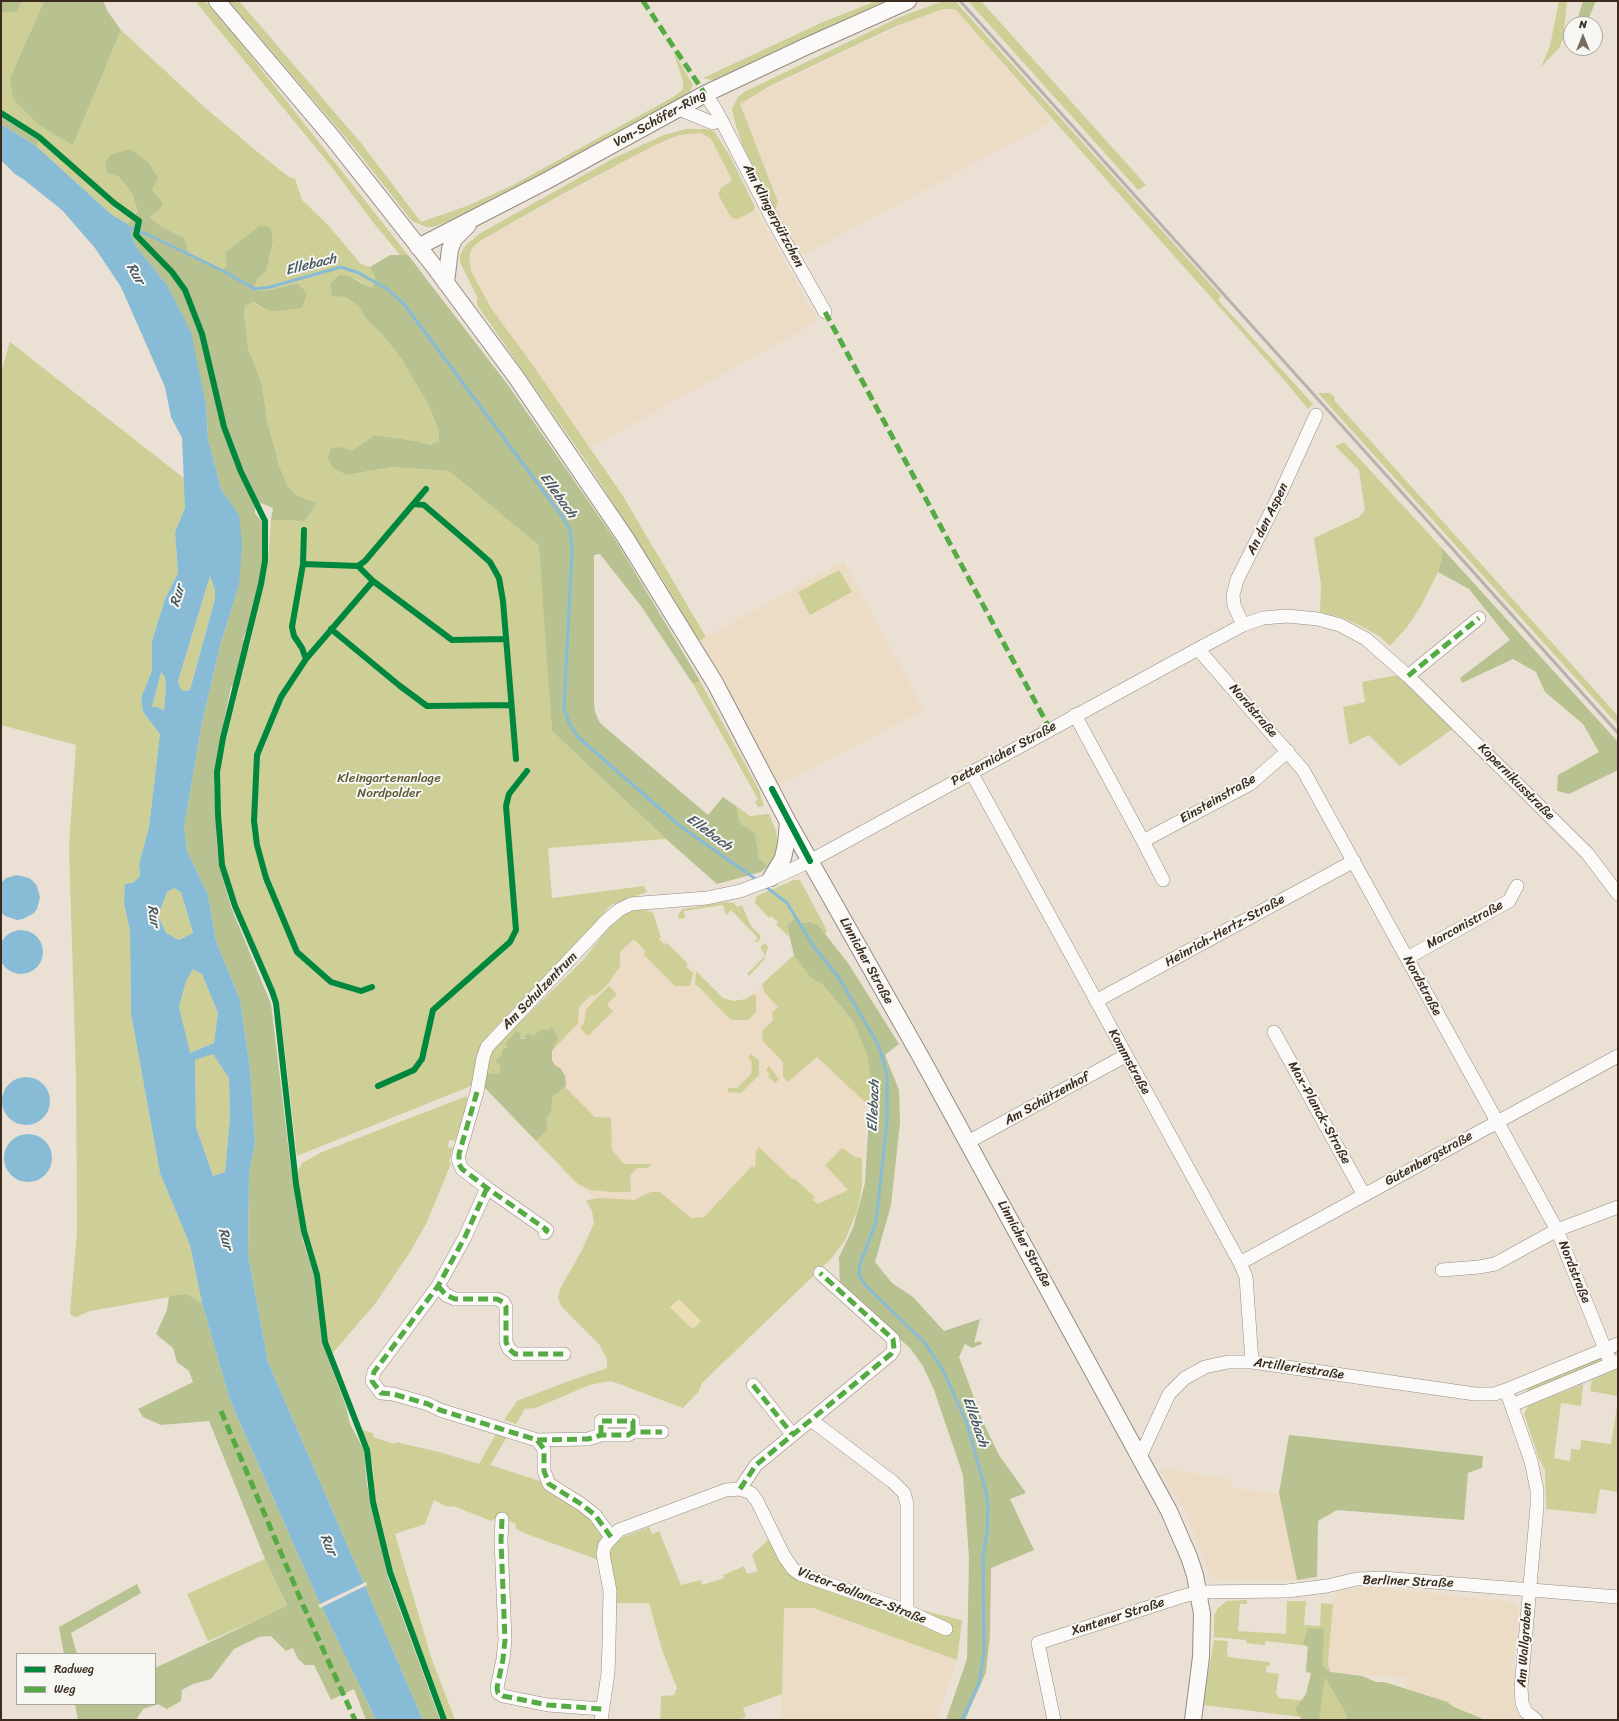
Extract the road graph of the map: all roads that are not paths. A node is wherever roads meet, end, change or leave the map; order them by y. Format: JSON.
{"nodes":[{"id":1,"x":217,"y":1,"type":"edge"},
{"id":2,"x":908,"y":1,"type":"edge"},
{"id":3,"x":706,"y":94,"type":"junction"},
{"id":4,"x":679,"y":109,"type":"junction"},
{"id":5,"x":721,"y":120,"type":"junction"},
{"id":6,"x":472,"y":220,"type":"junction"},
{"id":7,"x":418,"y":247,"type":"junction"},
{"id":8,"x":446,"y":283,"type":"junction"},
{"id":9,"x":825,"y":312,"type":"dead end"},
{"id":10,"x":1316,"y":415,"type":"dead end"},
{"id":11,"x":1479,"y":618,"type":"dead end"},
{"id":12,"x":1243,"y":625,"type":"junction"},
{"id":13,"x":1198,"y":649,"type":"junction"},
{"id":14,"x":1408,"y":676,"type":"junction"},
{"id":15,"x":1075,"y":715,"type":"junction"},
{"id":16,"x":1288,"y":751,"type":"junction"},
{"id":17,"x":971,"y":772,"type":"junction"},
{"id":18,"x":788,"y":822,"type":"junction"},
{"id":19,"x":1143,"y":841,"type":"junction"},
{"id":20,"x":810,"y":861,"type":"junction"},
{"id":21,"x":1354,"y":861,"type":"junction"},
{"id":22,"x":769,"y":880,"type":"junction"},
{"id":23,"x":1163,"y":880,"type":"dead end"},
{"id":24,"x":1517,"y":886,"type":"dead end"},
{"id":25,"x":1618,"y":894,"type":"edge"},
{"id":26,"x":1407,"y":958,"type":"junction"},
{"id":27,"x":1096,"y":1001,"type":"junction"},
{"id":28,"x":1274,"y":1032,"type":"dead end"},
{"id":29,"x":1125,"y":1056,"type":"junction"},
{"id":30,"x":1618,"y":1056,"type":"edge"},
{"id":31,"x":1498,"y":1122,"type":"junction"},
{"id":32,"x":968,"y":1142,"type":"junction"},
{"id":33,"x":487,"y":1188,"type":"junction"},
{"id":34,"x":1364,"y":1195,"type":"junction"},
{"id":35,"x":1618,"y":1207,"type":"edge"},
{"id":36,"x":1557,"y":1230,"type":"junction"},
{"id":37,"x":545,"y":1233,"type":"dead end"},
{"id":38,"x":1240,"y":1263,"type":"junction"},
{"id":39,"x":1442,"y":1270,"type":"dead end"},
{"id":40,"x":820,"y":1272,"type":"dead end"},
{"id":41,"x":438,"y":1286,"type":"junction"},
{"id":42,"x":1618,"y":1344,"type":"edge"},
{"id":43,"x":1605,"y":1349,"type":"junction"},
{"id":44,"x":564,"y":1354,"type":"dead end"},
{"id":45,"x":1252,"y":1362,"type":"junction"},
{"id":46,"x":1615,"y":1363,"type":"edge"},
{"id":47,"x":753,"y":1385,"type":"dead end"},
{"id":48,"x":1506,"y":1390,"type":"junction"},
{"id":49,"x":1512,"y":1405,"type":"junction"},
{"id":50,"x":811,"y":1420,"type":"junction"},
{"id":51,"x":662,"y":1432,"type":"dead end"},
{"id":52,"x":792,"y":1434,"type":"junction"},
{"id":53,"x":537,"y":1440,"type":"junction"},
{"id":54,"x":1140,"y":1457,"type":"junction"},
{"id":55,"x":740,"y":1489,"type":"junction"},
{"id":56,"x":502,"y":1519,"type":"dead end"},
{"id":57,"x":610,"y":1537,"type":"junction"},
{"id":58,"x":1529,"y":1589,"type":"junction"},
{"id":59,"x":1199,"y":1592,"type":"junction"},
{"id":60,"x":1618,"y":1597,"type":"edge"},
{"id":61,"x":907,"y":1611,"type":"junction"},
{"id":62,"x":946,"y":1629,"type":"dead end"},
{"id":63,"x":602,"y":1715,"type":"edge"},
{"id":64,"x":1054,"y":1720,"type":"edge"},
{"id":65,"x":1193,"y":1720,"type":"edge"},
{"id":66,"x":1536,"y":1720,"type":"edge"}],
"edges":[{"from":1,"to":7,"type":"main road","name":"Linnicher Straße"},
{"from":2,"to":3,"type":"main road","name":"Von-Schöfer-Ring"},
{"from":3,"to":4,"type":"main road","name":"Von-Schöfer-Ring"},
{"from":3,"to":5,"type":"street","name":"Am Klingerpützchen"},
{"from":4,"to":5,"type":"street"},
{"from":4,"to":6,"type":"main road","name":"Von-Schöfer-Ring"},
{"from":5,"to":9,"type":"street","name":"Am Klingerpützchen"},
{"from":6,"to":7,"type":"main road","name":"Von-Schöfer-Ring"},
{"from":6,"to":8,"type":"main road"},
{"from":7,"to":8,"type":"main road","name":"Linnicher Straße"},
{"from":8,"to":18,"type":"main road","name":"Linnicher Straße"},
{"from":10,"to":12,"type":"street","name":"An den Aspen"},
{"from":11,"to":14,"type":"street"},
{"from":12,"to":13,"type":"street","name":"Kopernikusstraße"},
{"from":12,"to":14,"type":"street","name":"Kopernikusstraße"},
{"from":13,"to":15,"type":"street","name":"Petternicher Straße"},
{"from":13,"to":16,"type":"street","name":"Nordstraße"},
{"from":14,"to":25,"type":"street","name":"Kopernikusstraße"},
{"from":15,"to":17,"type":"street","name":"Petternicher Straße"},
{"from":15,"to":19,"type":"street"},
{"from":16,"to":19,"type":"street","name":"Einsteinstraße"},
{"from":16,"to":21,"type":"street","name":"Nordstraße"},
{"from":17,"to":20,"type":"street","name":"Petternicher Straße"},
{"from":17,"to":27,"type":"street","name":"Kommstraße"},
{"from":18,"to":20,"type":"main road","name":"Linnicher Straße"},
{"from":18,"to":22,"type":"main road"},
{"from":19,"to":23,"type":"street"},
{"from":20,"to":22,"type":"street","name":"Am Schulzentrum"},
{"from":20,"to":32,"type":"main road","name":"Linnicher Straße"},
{"from":21,"to":26,"type":"street","name":"Nordstraße"},
{"from":21,"to":27,"type":"street","name":"Heinrich-Hertz-Straße"},
{"from":22,"to":33,"type":"street","name":"Am Schulzentrum"},
{"from":24,"to":26,"type":"street","name":"Marconistraße"},
{"from":26,"to":31,"type":"street","name":"Nordstraße"},
{"from":27,"to":29,"type":"street","name":"Kommstraße"},
{"from":28,"to":34,"type":"street","name":"Max-Planck-Straße"},
{"from":29,"to":32,"type":"street","name":"Am Schützenhof"},
{"from":29,"to":38,"type":"street","name":"Kommstraße"},
{"from":30,"to":31,"type":"street","name":"Gutenbergstraße"},
{"from":31,"to":34,"type":"street","name":"Gutenbergstraße"},
{"from":31,"to":36,"type":"street","name":"Nordstraße"},
{"from":32,"to":54,"type":"main road","name":"Linnicher Straße"},
{"from":33,"to":37,"type":"street","name":"Am Schulzentrum"},
{"from":33,"to":41,"type":"street"},
{"from":34,"to":38,"type":"street","name":"Gutenbergstraße"},
{"from":35,"to":36,"type":"street"},
{"from":36,"to":39,"type":"street"},
{"from":36,"to":43,"type":"street","name":"Nordstraße"},
{"from":38,"to":45,"type":"street","name":"Kommstraße"},
{"from":40,"to":50,"type":"street"},
{"from":41,"to":44,"type":"street"},
{"from":41,"to":53,"type":"street"},
{"from":42,"to":43,"type":"street","name":"Artilleriestraße"},
{"from":43,"to":46,"type":"street"},
{"from":43,"to":48,"type":"street","name":"Artilleriestraße"},
{"from":45,"to":48,"type":"street","name":"Artilleriestraße"},
{"from":45,"to":54,"type":"street","name":"Artilleriestraße"},
{"from":46,"to":49,"type":"street"},
{"from":47,"to":52,"type":"street"},
{"from":48,"to":49,"type":"street"},
{"from":49,"to":58,"type":"street","name":"Am Wallgraben"},
{"from":50,"to":52,"type":"street"},
{"from":50,"to":61,"type":"street"},
{"from":51,"to":53,"type":"street"},
{"from":52,"to":55,"type":"street"},
{"from":53,"to":57,"type":"street"},
{"from":54,"to":59,"type":"main road","name":"Linnicher Straße"},
{"from":55,"to":57,"type":"street"},
{"from":55,"to":61,"type":"street","name":"Victor-Gollancz-Straße"},
{"from":56,"to":63,"type":"street"},
{"from":57,"to":63,"type":"street"},
{"from":58,"to":59,"type":"street","name":"Berliner Straße"},
{"from":58,"to":60,"type":"street","name":"Berliner Straße"},
{"from":58,"to":66,"type":"street","name":"Am Wallgraben"},
{"from":59,"to":64,"type":"street","name":"Xantener Straße"},
{"from":59,"to":65,"type":"main road","name":"Linnicher Straße"},
{"from":61,"to":62,"type":"street","name":"Victor-Gollancz-Straße"}]}
